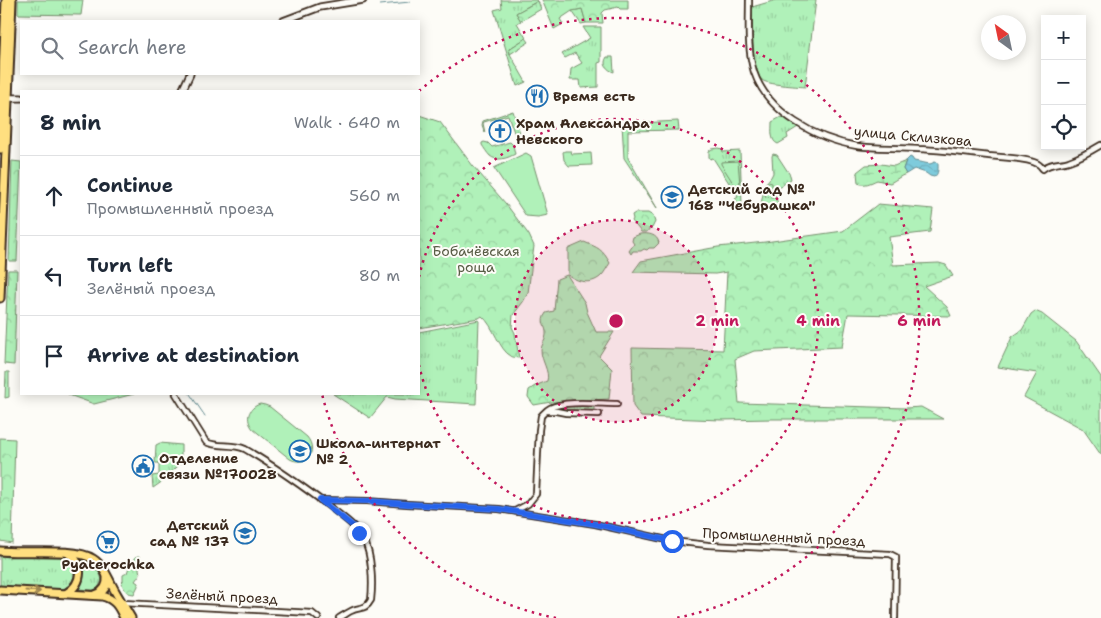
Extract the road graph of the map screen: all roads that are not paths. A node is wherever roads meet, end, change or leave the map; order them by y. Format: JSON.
{"nodes":[{"id":1,"x":6,"y":0,"type":"edge"},
{"id":2,"x":12,"y":0,"type":"edge"},
{"id":3,"x":363,"y":0,"type":"edge"},
{"id":4,"x":749,"y":0,"type":"edge"},
{"id":5,"x":285,"y":20,"type":"edge"},
{"id":6,"x":190,"y":75,"type":"edge"},
{"id":7,"x":182,"y":90,"type":"edge"},
{"id":8,"x":3,"y":97,"type":"edge"},
{"id":9,"x":20,"y":98,"type":"edge"},
{"id":10,"x":1101,"y":144,"type":"edge"},
{"id":11,"x":0,"y":149,"type":"edge"},
{"id":12,"x":0,"y":298,"type":"edge"},
{"id":13,"x":177,"y":395,"type":"edge"},
{"id":14,"x":617,"y":404,"type":"dead end"},
{"id":15,"x":546,"y":411,"type":"junction"},
{"id":16,"x":599,"y":414,"type":"dead end"},
{"id":17,"x":320,"y":500,"type":"junction"},
{"id":18,"x":515,"y":511,"type":"junction"},
{"id":19,"x":0,"y":551,"type":"edge"},
{"id":20,"x":68,"y":553,"type":"junction"},
{"id":21,"x":107,"y":575,"type":"junction"},
{"id":22,"x":0,"y":590,"type":"edge"},
{"id":23,"x":66,"y":593,"type":"junction"},
{"id":24,"x":92,"y":595,"type":"junction"},
{"id":25,"x":120,"y":605,"type":"junction"},
{"id":26,"x":124,"y":618,"type":"edge"},
{"id":27,"x":131,"y":618,"type":"edge"},
{"id":28,"x":318,"y":618,"type":"edge"},
{"id":29,"x":339,"y":618,"type":"edge"},
{"id":30,"x":895,"y":618,"type":"edge"}],
"edges":[{"from":1,"to":8,"type":"main road"},
{"from":2,"to":8,"type":"main road"},
{"from":3,"to":5,"type":"street"},
{"from":4,"to":10,"type":"street","name":"улица Склизкова"},
{"from":6,"to":7,"type":"street"},
{"from":8,"to":9,"type":"street"},
{"from":8,"to":11,"type":"main road"},
{"from":8,"to":12,"type":"main road"},
{"from":13,"to":17,"type":"street"},
{"from":14,"to":15,"type":"street"},
{"from":15,"to":16,"type":"street"},
{"from":15,"to":18,"type":"street"},
{"from":17,"to":18,"type":"street","name":"Промышленный проезд"},
{"from":17,"to":29,"type":"street"},
{"from":18,"to":30,"type":"street","name":"Промышленный проезд"},
{"from":19,"to":20,"type":"main road"},
{"from":20,"to":21,"type":"main road"},
{"from":20,"to":23,"type":"main road"},
{"from":21,"to":24,"type":"main road"},
{"from":21,"to":25,"type":"main road"},
{"from":22,"to":23,"type":"main road","one_way":true},
{"from":23,"to":24,"type":"main road"},
{"from":24,"to":25,"type":"main road"},
{"from":25,"to":26,"type":"main road"},
{"from":25,"to":27,"type":"main road"},
{"from":25,"to":28,"type":"street","name":"Зелёный проезд"}]}
